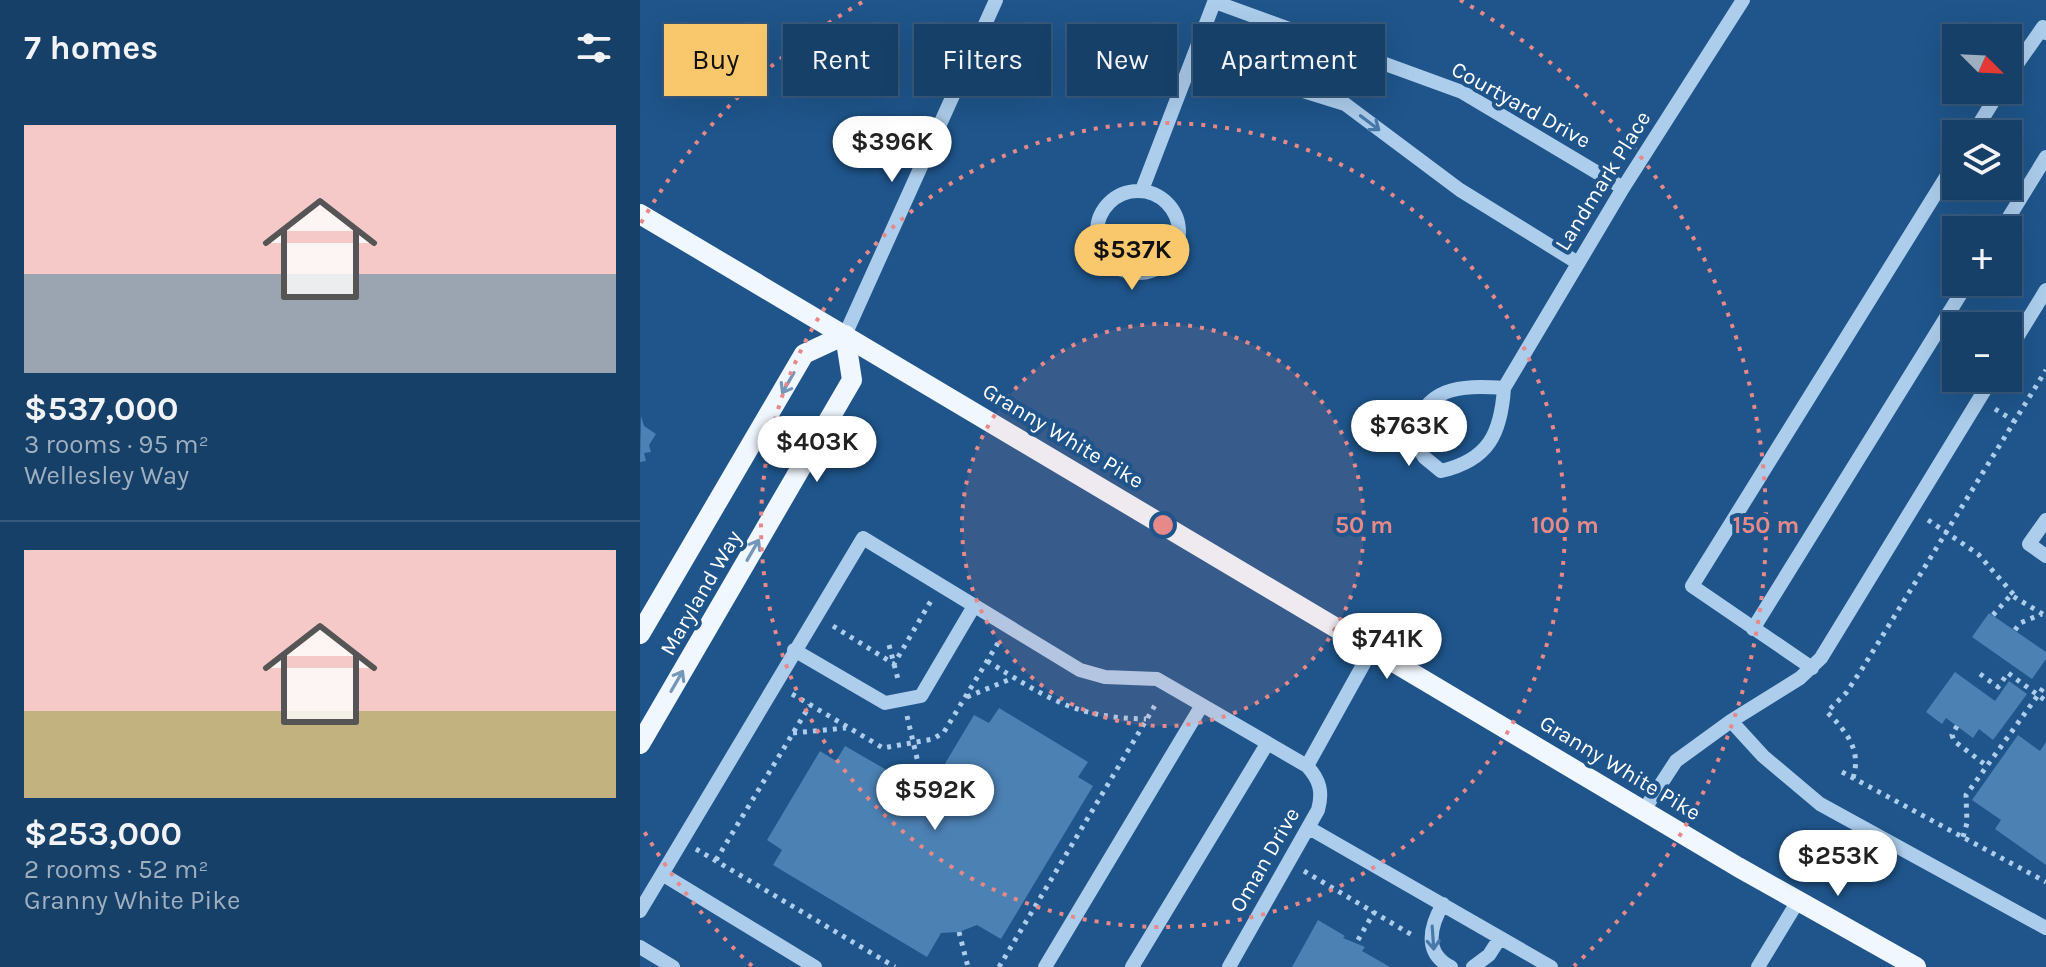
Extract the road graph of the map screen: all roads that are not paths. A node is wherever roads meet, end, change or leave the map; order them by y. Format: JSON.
{"nodes":[{"id":1,"x":996,"y":0,"type":"edge"},
{"id":2,"x":1743,"y":0,"type":"edge"},
{"id":3,"x":1215,"y":1,"type":"edge"},
{"id":4,"x":1206,"y":24,"type":"edge"},
{"id":5,"x":2046,"y":33,"type":"edge"},
{"id":6,"x":2022,"y":57,"type":"edge"},
{"id":7,"x":1193,"y":60,"type":"edge"},
{"id":8,"x":1319,"y":96,"type":"edge"},
{"id":9,"x":2046,"y":157,"type":"edge"},
{"id":10,"x":1942,"y":184,"type":"edge"},
{"id":11,"x":1623,"y":188,"type":"junction"},
{"id":12,"x":1142,"y":190,"type":"junction"},
{"id":13,"x":640,"y":214,"type":"edge"},
{"id":14,"x":2010,"y":216,"type":"edge"},
{"id":15,"x":1578,"y":263,"type":"junction"},
{"id":16,"x":2046,"y":290,"type":"edge"},
{"id":17,"x":1959,"y":296,"type":"edge"},
{"id":18,"x":2022,"y":329,"type":"edge"},
{"id":19,"x":845,"y":335,"type":"junction"},
{"id":20,"x":1504,"y":388,"type":"junction"},
{"id":21,"x":1983,"y":392,"type":"edge"},
{"id":22,"x":2046,"y":520,"type":"edge"},
{"id":23,"x":2046,"y":556,"type":"edge"},
{"id":24,"x":974,"y":606,"type":"junction"},
{"id":25,"x":1753,"y":629,"type":"junction"},
{"id":26,"x":640,"y":634,"type":"edge"},
{"id":27,"x":1373,"y":647,"type":"junction"},
{"id":28,"x":794,"y":650,"type":"junction"},
{"id":29,"x":1812,"y":668,"type":"junction"},
{"id":30,"x":1202,"y":705,"type":"junction"},
{"id":31,"x":1731,"y":721,"type":"junction"},
{"id":32,"x":640,"y":744,"type":"edge"},
{"id":33,"x":1267,"y":744,"type":"junction"},
{"id":34,"x":1307,"y":766,"type":"junction"},
{"id":35,"x":1644,"y":810,"type":"junction"},
{"id":36,"x":1309,"y":828,"type":"junction"},
{"id":37,"x":662,"y":874,"type":"junction"},
{"id":38,"x":1798,"y":901,"type":"junction"},
{"id":39,"x":1443,"y":904,"type":"junction"},
{"id":40,"x":640,"y":911,"type":"edge"},
{"id":41,"x":2046,"y":928,"type":"edge"},
{"id":42,"x":1500,"y":938,"type":"junction"},
{"id":43,"x":640,"y":947,"type":"edge"},
{"id":44,"x":673,"y":967,"type":"edge"},
{"id":45,"x":815,"y":967,"type":"edge"},
{"id":46,"x":1045,"y":967,"type":"edge"},
{"id":47,"x":1132,"y":967,"type":"edge"},
{"id":48,"x":1229,"y":967,"type":"edge"},
{"id":49,"x":1451,"y":967,"type":"edge"},
{"id":50,"x":1473,"y":967,"type":"edge"},
{"id":51,"x":1551,"y":967,"type":"edge"},
{"id":52,"x":1758,"y":967,"type":"edge"},
{"id":53,"x":1916,"y":967,"type":"edge"}],
"edges":[{"from":1,"to":19,"type":"street"},
{"from":2,"to":11,"type":"street","name":"Landmark Place"},
{"from":3,"to":4,"type":"street"},
{"from":3,"to":11,"type":"street","name":"Courtyard Drive"},
{"from":5,"to":6,"type":"street"},
{"from":7,"to":12,"type":"street"},
{"from":8,"to":15,"type":"street","one_way":true},
{"from":9,"to":14,"type":"street"},
{"from":10,"to":25,"type":"street"},
{"from":11,"to":15,"type":"street","name":"Landmark Place"},
{"from":12,"to":12,"type":"street"},
{"from":13,"to":19,"type":"main road","name":"Granny White Pike"},
{"from":15,"to":20,"type":"street","name":"Landmark Place"},
{"from":16,"to":18,"type":"street"},
{"from":17,"to":25,"type":"street"},
{"from":19,"to":26,"type":"main road","name":"Maryland Way","one_way":true},
{"from":19,"to":27,"type":"main road","name":"Granny White Pike"},
{"from":32,"to":19,"type":"main road","name":"Maryland Way","one_way":true},
{"from":20,"to":20,"type":"street","name":"Landmark Place"},
{"from":21,"to":29,"type":"street"},
{"from":22,"to":23,"type":"street"},
{"from":24,"to":28,"type":"street"},
{"from":24,"to":28,"type":"street"},
{"from":24,"to":30,"type":"street"},
{"from":25,"to":29,"type":"street"},
{"from":27,"to":34,"type":"street"},
{"from":27,"to":35,"type":"main road","name":"Granny White Pike"},
{"from":28,"to":37,"type":"street"},
{"from":29,"to":31,"type":"street"},
{"from":30,"to":33,"type":"street"},
{"from":30,"to":46,"type":"street"},
{"from":31,"to":35,"type":"street"},
{"from":31,"to":41,"type":"street"},
{"from":33,"to":34,"type":"street"},
{"from":33,"to":47,"type":"street"},
{"from":34,"to":36,"type":"street","name":"Oman Drive"},
{"from":35,"to":38,"type":"main road","name":"Granny White Pike"},
{"from":36,"to":39,"type":"street"},
{"from":36,"to":48,"type":"street","name":"Oman Drive"},
{"from":37,"to":40,"type":"street"},
{"from":37,"to":45,"type":"street"},
{"from":38,"to":52,"type":"street"},
{"from":38,"to":53,"type":"main road","name":"Granny White Pike"},
{"from":39,"to":42,"type":"street"},
{"from":39,"to":49,"type":"street","one_way":true},
{"from":42,"to":50,"type":"street"},
{"from":42,"to":51,"type":"street"},
{"from":43,"to":44,"type":"street"}]}
